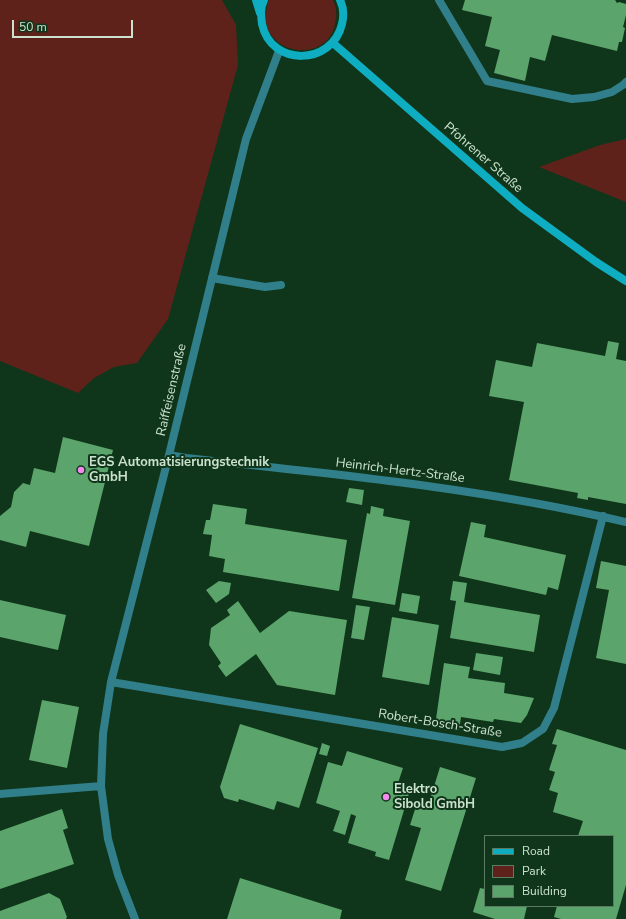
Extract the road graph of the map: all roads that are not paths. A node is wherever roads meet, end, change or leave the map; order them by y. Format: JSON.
{"nodes":[{"id":1,"x":256,"y":0,"type":"edge"},
{"id":2,"x":264,"y":0,"type":"edge"},
{"id":3,"x":340,"y":0,"type":"edge"},
{"id":4,"x":439,"y":0,"type":"edge"},
{"id":5,"x":260,"y":16,"type":"junction"},
{"id":6,"x":333,"y":43,"type":"junction"},
{"id":7,"x":279,"y":51,"type":"junction"},
{"id":8,"x":626,"y":82,"type":"edge"},
{"id":9,"x":212,"y":278,"type":"junction"},
{"id":10,"x":626,"y":281,"type":"edge"},
{"id":11,"x":281,"y":285,"type":"dead end"},
{"id":12,"x":169,"y":455,"type":"junction"},
{"id":13,"x":603,"y":516,"type":"junction"},
{"id":14,"x":626,"y":522,"type":"edge"},
{"id":15,"x":111,"y":682,"type":"junction"},
{"id":16,"x":101,"y":786,"type":"junction"},
{"id":17,"x":0,"y":794,"type":"edge"},
{"id":18,"x":136,"y":919,"type":"edge"}],
"edges":[{"from":1,"to":5,"type":"main road"},
{"from":2,"to":5,"type":"main road"},
{"from":3,"to":6,"type":"main road"},
{"from":4,"to":8,"type":"street"},
{"from":5,"to":7,"type":"main road"},
{"from":6,"to":7,"type":"main road"},
{"from":6,"to":10,"type":"main road","name":"Pfohrener Straße"},
{"from":7,"to":9,"type":"street","name":"Raiffeisenstraße"},
{"from":9,"to":11,"type":"street"},
{"from":9,"to":12,"type":"street","name":"Raiffeisenstraße"},
{"from":12,"to":13,"type":"street","name":"Heinrich-Hertz-Straße"},
{"from":12,"to":15,"type":"street","name":"Raiffeisenstraße"},
{"from":13,"to":14,"type":"street","name":"Heinrich-Hertz-Straße"},
{"from":13,"to":15,"type":"street","name":"Robert-Bosch-Straße"},
{"from":15,"to":16,"type":"street","name":"Raiffeisenstraße"},
{"from":16,"to":17,"type":"street"},
{"from":16,"to":18,"type":"street","name":"Raiffeisenstraße"}]}
